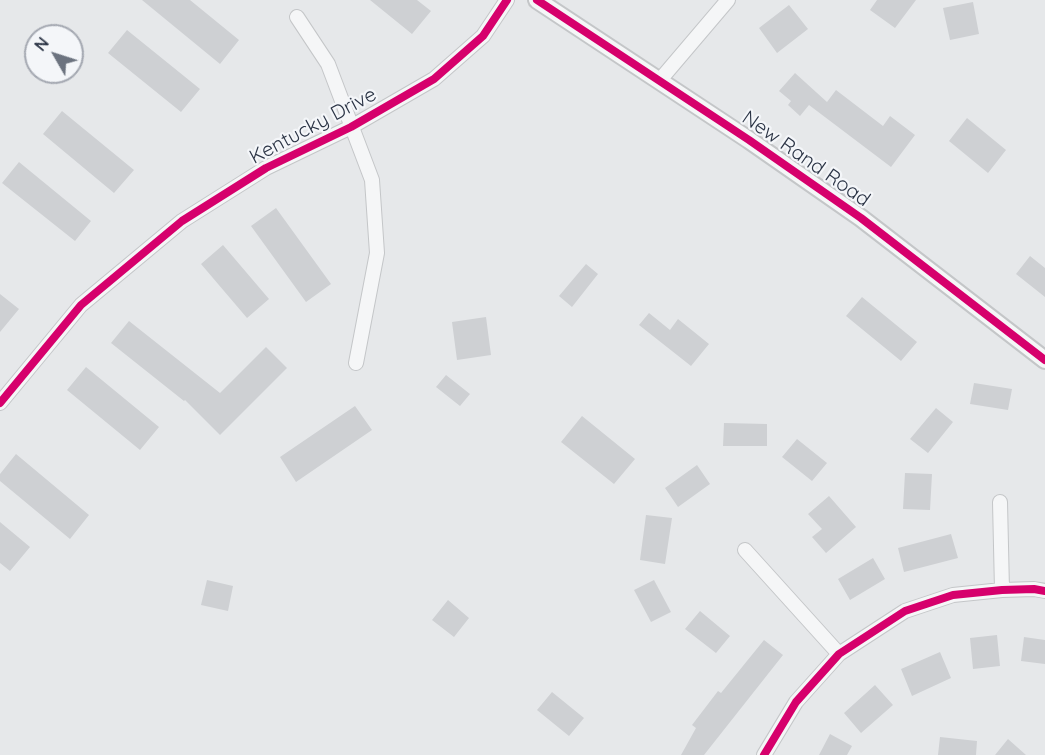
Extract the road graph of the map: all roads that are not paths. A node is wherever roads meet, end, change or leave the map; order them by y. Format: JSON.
{"nodes":[{"id":1,"x":507,"y":0,"type":"edge"},
{"id":2,"x":537,"y":0,"type":"edge"},
{"id":3,"x":728,"y":0,"type":"edge"},
{"id":4,"x":297,"y":17,"type":"dead end"},
{"id":5,"x":660,"y":80,"type":"junction"},
{"id":6,"x":351,"y":127,"type":"junction"},
{"id":7,"x":1045,"y":360,"type":"edge"},
{"id":8,"x":356,"y":363,"type":"dead end"},
{"id":9,"x":0,"y":403,"type":"edge"},
{"id":10,"x":1000,"y":502,"type":"dead end"},
{"id":11,"x":745,"y":550,"type":"dead end"},
{"id":12,"x":1002,"y":590,"type":"junction"},
{"id":13,"x":1045,"y":591,"type":"edge"},
{"id":14,"x":839,"y":654,"type":"junction"},
{"id":15,"x":764,"y":755,"type":"edge"}],
"edges":[{"from":1,"to":6,"type":"street","name":"Kentucky Drive"},
{"from":2,"to":5,"type":"street","name":"New Rand Road"},
{"from":3,"to":5,"type":"street"},
{"from":4,"to":6,"type":"street"},
{"from":5,"to":7,"type":"street","name":"New Rand Road"},
{"from":6,"to":8,"type":"street"},
{"from":6,"to":9,"type":"street","name":"Kentucky Drive"},
{"from":10,"to":12,"type":"street"},
{"from":11,"to":14,"type":"street"},
{"from":12,"to":13,"type":"street"},
{"from":12,"to":14,"type":"street"},
{"from":14,"to":15,"type":"street"}]}
